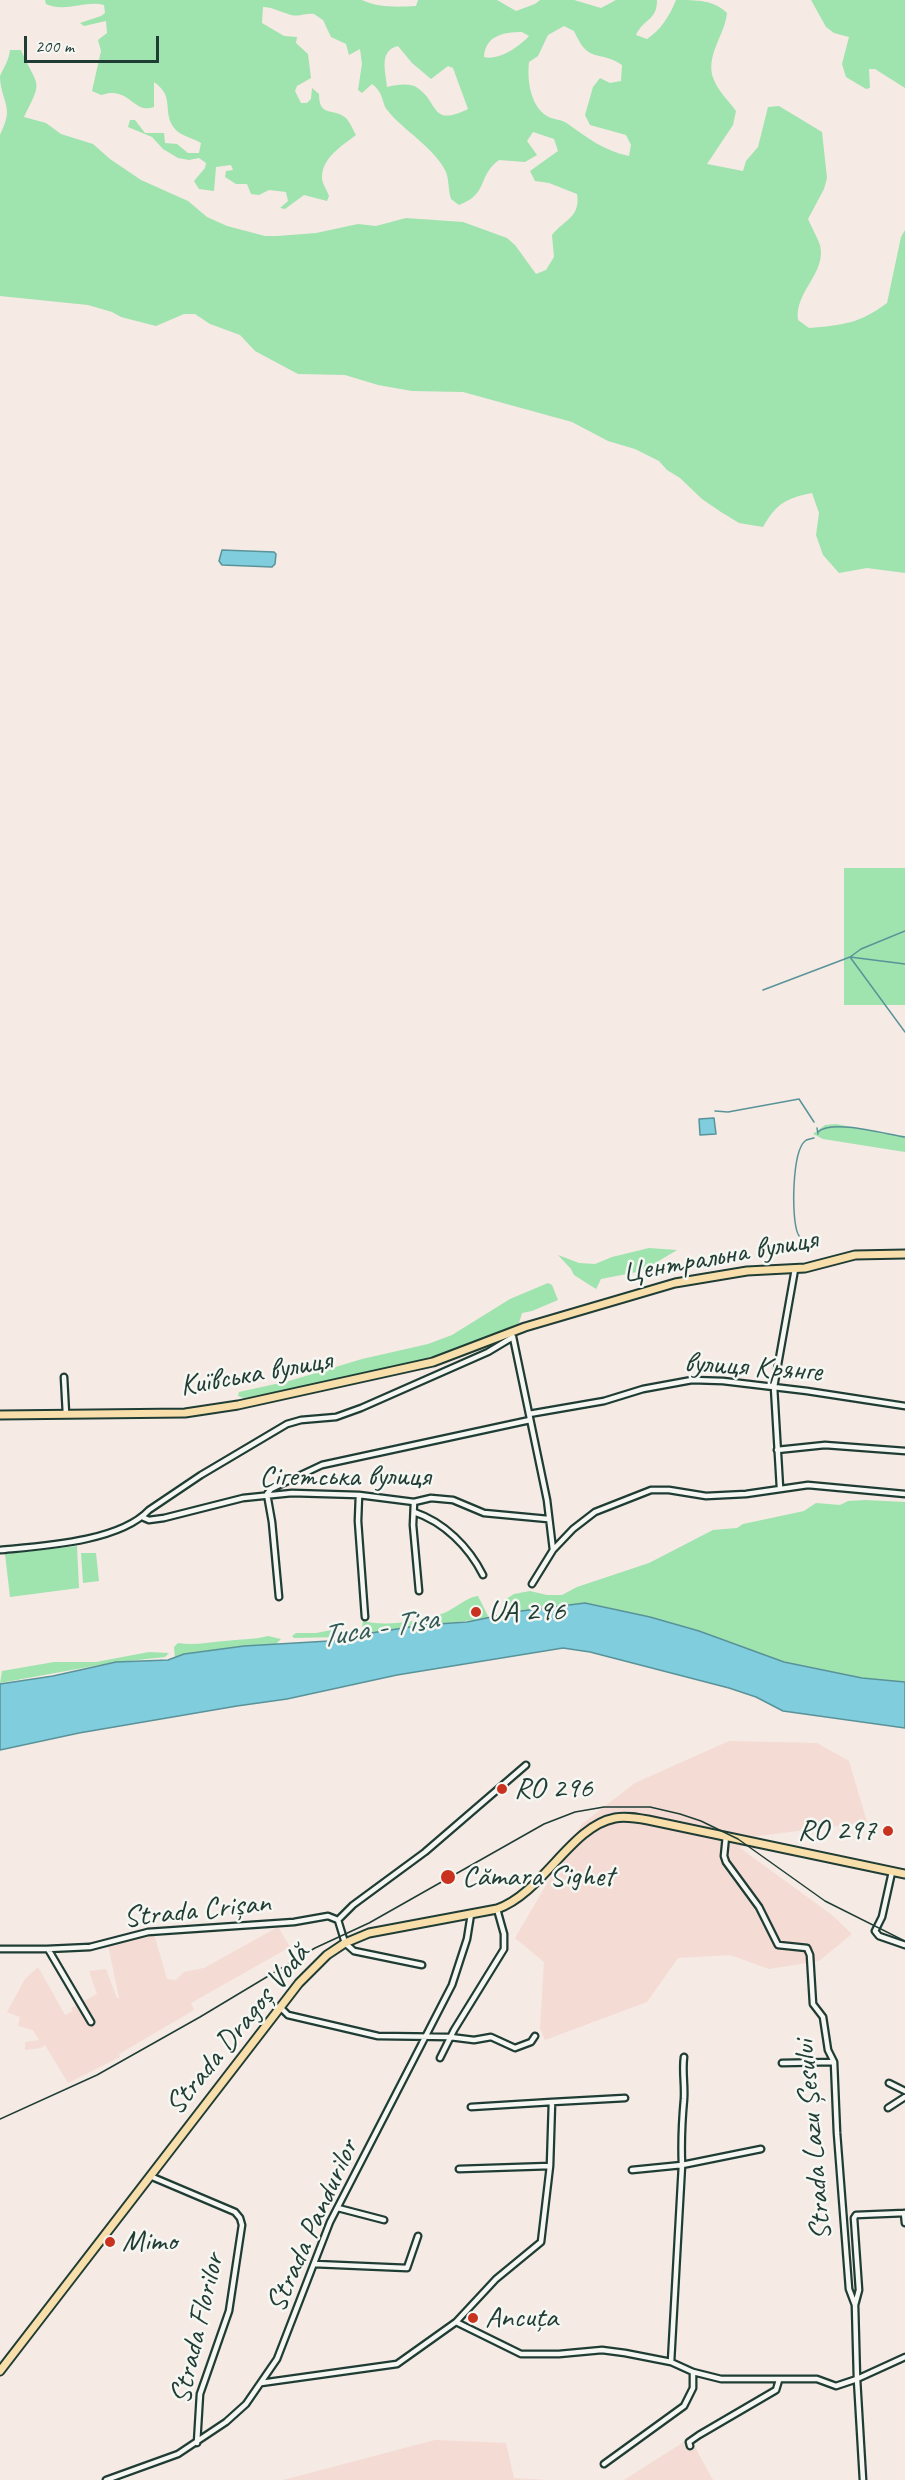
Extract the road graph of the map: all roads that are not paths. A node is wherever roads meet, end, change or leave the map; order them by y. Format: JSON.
{"nodes":[{"id":1,"x":905,"y":1254,"type":"edge"},
{"id":2,"x":795,"y":1269,"type":"junction"},
{"id":3,"x":513,"y":1334,"type":"junction"},
{"id":4,"x":64,"y":1377,"type":"dead end"},
{"id":5,"x":774,"y":1387,"type":"junction"},
{"id":6,"x":905,"y":1406,"type":"edge"},
{"id":7,"x":66,"y":1414,"type":"junction"},
{"id":8,"x":529,"y":1414,"type":"junction"},
{"id":9,"x":0,"y":1415,"type":"edge"},
{"id":10,"x":530,"y":1420,"type":"junction"},
{"id":11,"x":777,"y":1450,"type":"junction"},
{"id":12,"x":905,"y":1451,"type":"edge"},
{"id":13,"x":780,"y":1488,"type":"junction"},
{"id":14,"x":267,"y":1494,"type":"junction"},
{"id":15,"x":905,"y":1494,"type":"edge"},
{"id":16,"x":359,"y":1495,"type":"junction"},
{"id":17,"x":414,"y":1502,"type":"junction"},
{"id":18,"x":414,"y":1512,"type":"junction"},
{"id":19,"x":142,"y":1518,"type":"junction"},
{"id":20,"x":548,"y":1519,"type":"junction"},
{"id":21,"x":0,"y":1550,"type":"edge"},
{"id":22,"x":553,"y":1551,"type":"junction"},
{"id":23,"x":483,"y":1575,"type":"dead end"},
{"id":24,"x":532,"y":1584,"type":"dead end"},
{"id":25,"x":419,"y":1592,"type":"dead end"},
{"id":26,"x":279,"y":1597,"type":"dead end"},
{"id":27,"x":365,"y":1617,"type":"dead end"},
{"id":28,"x":526,"y":1765,"type":"dead end"},
{"id":29,"x":726,"y":1836,"type":"junction"},
{"id":30,"x":892,"y":1872,"type":"junction"},
{"id":31,"x":905,"y":1873,"type":"edge"},
{"id":32,"x":497,"y":1909,"type":"junction"},
{"id":33,"x":471,"y":1914,"type":"junction"},
{"id":34,"x":338,"y":1920,"type":"junction"},
{"id":35,"x":345,"y":1943,"type":"junction"},
{"id":36,"x":905,"y":1945,"type":"edge"},
{"id":37,"x":0,"y":1949,"type":"edge"},
{"id":38,"x":48,"y":1949,"type":"junction"},
{"id":39,"x":422,"y":1965,"type":"dead end"},
{"id":40,"x":281,"y":2008,"type":"junction"},
{"id":41,"x":91,"y":2022,"type":"dead end"},
{"id":42,"x":535,"y":2036,"type":"dead end"},
{"id":43,"x":450,"y":2037,"type":"junction"},
{"id":44,"x":426,"y":2038,"type":"junction"},
{"id":45,"x":684,"y":2057,"type":"dead end"},
{"id":46,"x":440,"y":2058,"type":"dead end"},
{"id":47,"x":782,"y":2062,"type":"dead end"},
{"id":48,"x":834,"y":2062,"type":"junction"},
{"id":49,"x":889,"y":2083,"type":"dead end"},
{"id":50,"x":905,"y":2091,"type":"edge"},
{"id":51,"x":905,"y":2097,"type":"edge"},
{"id":52,"x":625,"y":2098,"type":"dead end"},
{"id":53,"x":552,"y":2102,"type":"junction"},
{"id":54,"x":471,"y":2107,"type":"dead end"},
{"id":55,"x":888,"y":2108,"type":"dead end"},
{"id":56,"x":761,"y":2149,"type":"dead end"},
{"id":57,"x":682,"y":2165,"type":"junction"},
{"id":58,"x":550,"y":2166,"type":"junction"},
{"id":59,"x":459,"y":2169,"type":"dead end"},
{"id":60,"x":632,"y":2170,"type":"dead end"},
{"id":61,"x":150,"y":2176,"type":"junction"},
{"id":62,"x":338,"y":2208,"type":"junction"},
{"id":63,"x":905,"y":2213,"type":"edge"},
{"id":64,"x":384,"y":2220,"type":"dead end"},
{"id":65,"x":905,"y":2223,"type":"edge"},
{"id":66,"x":418,"y":2236,"type":"dead end"},
{"id":67,"x":314,"y":2264,"type":"junction"},
{"id":68,"x":855,"y":2305,"type":"junction"},
{"id":69,"x":456,"y":2322,"type":"junction"},
{"id":70,"x":905,"y":2357,"type":"edge"},
{"id":71,"x":671,"y":2362,"type":"junction"},
{"id":72,"x":0,"y":2371,"type":"edge"},
{"id":73,"x":693,"y":2372,"type":"junction"},
{"id":74,"x":857,"y":2379,"type":"junction"},
{"id":75,"x":779,"y":2380,"type":"junction"},
{"id":76,"x":261,"y":2383,"type":"junction"},
{"id":77,"x":197,"y":2443,"type":"junction"},
{"id":78,"x":690,"y":2446,"type":"dead end"},
{"id":79,"x":604,"y":2464,"type":"dead end"},
{"id":80,"x":106,"y":2480,"type":"edge"},
{"id":81,"x":863,"y":2480,"type":"edge"}],
"edges":[{"from":1,"to":2,"type":"main road","name":"Центральна вулиця"},
{"from":2,"to":3,"type":"main road","name":"Центральна вулиця"},
{"from":2,"to":5,"type":"street"},
{"from":3,"to":7,"type":"main road","name":"Київська вулиця"},
{"from":3,"to":8,"type":"street"},
{"from":3,"to":19,"type":"street"},
{"from":4,"to":7,"type":"street"},
{"from":5,"to":6,"type":"street","name":"вулиця Крянге"},
{"from":5,"to":8,"type":"street","name":"вулиця Крянге"},
{"from":5,"to":11,"type":"street"},
{"from":7,"to":9,"type":"main road","name":"Київська вулиця"},
{"from":8,"to":10,"type":"street"},
{"from":10,"to":14,"type":"street"},
{"from":10,"to":20,"type":"street"},
{"from":11,"to":12,"type":"street"},
{"from":11,"to":13,"type":"street"},
{"from":13,"to":15,"type":"street"},
{"from":13,"to":22,"type":"street"},
{"from":14,"to":16,"type":"street","name":"Сігетська вулиця"},
{"from":14,"to":19,"type":"street","name":"Сігетська вулиця"},
{"from":14,"to":26,"type":"street"},
{"from":16,"to":17,"type":"street","name":"Сігетська вулиця"},
{"from":16,"to":27,"type":"street"},
{"from":17,"to":18,"type":"street"},
{"from":17,"to":20,"type":"street","name":"Сігетська вулиця"},
{"from":18,"to":23,"type":"street"},
{"from":18,"to":25,"type":"street"},
{"from":19,"to":21,"type":"street"},
{"from":20,"to":22,"type":"street"},
{"from":22,"to":24,"type":"street"},
{"from":28,"to":34,"type":"street"},
{"from":29,"to":30,"type":"main road","name":"Strada Dragoș Vodă"},
{"from":29,"to":32,"type":"main road","name":"Strada Dragoș Vodă"},
{"from":29,"to":48,"type":"street","name":"Strada Lazu Șesului"},
{"from":30,"to":31,"type":"main road","name":"Strada Dragoș Vodă"},
{"from":30,"to":36,"type":"street"},
{"from":32,"to":33,"type":"main road","name":"Strada Dragoș Vodă"},
{"from":32,"to":43,"type":"street"},
{"from":33,"to":35,"type":"main road","name":"Strada Dragoș Vodă"},
{"from":33,"to":44,"type":"street","name":"Strada Pandurilor"},
{"from":34,"to":35,"type":"street"},
{"from":34,"to":38,"type":"street","name":"Strada Crișan"},
{"from":35,"to":39,"type":"street"},
{"from":35,"to":40,"type":"main road","name":"Strada Dragoș Vodă"},
{"from":37,"to":38,"type":"street","name":"Strada Crișan"},
{"from":38,"to":41,"type":"street"},
{"from":40,"to":44,"type":"street"},
{"from":40,"to":61,"type":"main road","name":"Strada Dragoș Vodă"},
{"from":42,"to":43,"type":"street"},
{"from":43,"to":44,"type":"street"},
{"from":43,"to":46,"type":"street"},
{"from":44,"to":62,"type":"street","name":"Strada Pandurilor"},
{"from":45,"to":57,"type":"street"},
{"from":47,"to":48,"type":"street"},
{"from":48,"to":68,"type":"street","name":"Strada Lazu Șesului"},
{"from":49,"to":50,"type":"street"},
{"from":51,"to":55,"type":"street"},
{"from":52,"to":53,"type":"street"},
{"from":53,"to":54,"type":"street"},
{"from":53,"to":58,"type":"street"},
{"from":56,"to":57,"type":"street"},
{"from":57,"to":60,"type":"street"},
{"from":57,"to":71,"type":"street"},
{"from":58,"to":59,"type":"street"},
{"from":58,"to":69,"type":"street"},
{"from":61,"to":72,"type":"main road","name":"Strada Dragoș Vodă"},
{"from":61,"to":77,"type":"street","name":"Strada Florilor"},
{"from":62,"to":64,"type":"street"},
{"from":62,"to":67,"type":"street","name":"Strada Pandurilor"},
{"from":63,"to":65,"type":"street"},
{"from":63,"to":68,"type":"street","name":"Strada Lazu Șesului"},
{"from":66,"to":67,"type":"street"},
{"from":67,"to":76,"type":"street","name":"Strada Pandurilor"},
{"from":68,"to":74,"type":"street","name":"Strada Lazu Șesului"},
{"from":69,"to":71,"type":"street"},
{"from":69,"to":76,"type":"street"},
{"from":70,"to":74,"type":"street"},
{"from":71,"to":73,"type":"street"},
{"from":73,"to":75,"type":"street"},
{"from":73,"to":79,"type":"street"},
{"from":74,"to":75,"type":"street"},
{"from":74,"to":81,"type":"street","name":"Strada Lazu Șesului"},
{"from":75,"to":78,"type":"street"},
{"from":76,"to":77,"type":"street","name":"Strada Pandurilor"},
{"from":77,"to":80,"type":"street","name":"Strada Pandurilor"}]}
